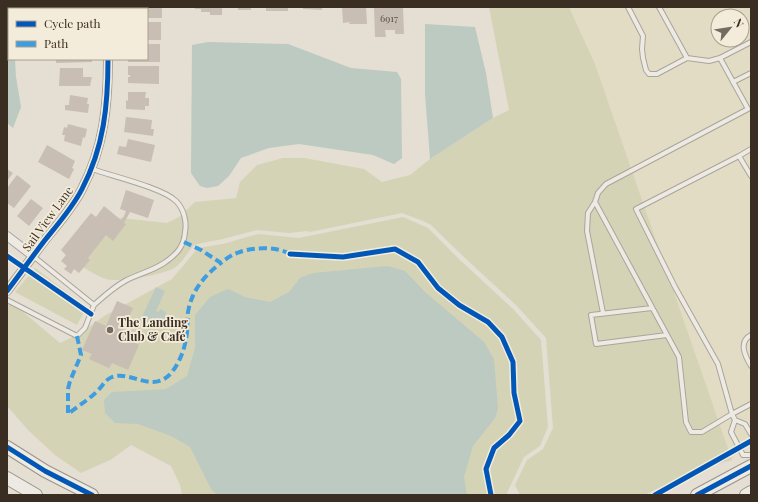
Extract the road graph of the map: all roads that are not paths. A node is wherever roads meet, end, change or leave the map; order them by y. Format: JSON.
{"nodes":[{"id":1,"x":628,"y":7,"type":"edge"},
{"id":2,"x":659,"y":7,"type":"edge"},
{"id":3,"x":751,"y":42,"type":"edge"},
{"id":4,"x":687,"y":58,"type":"junction"},
{"id":5,"x":720,"y":58,"type":"junction"},
{"id":6,"x":108,"y":60,"type":"edge"},
{"id":7,"x":751,"y":73,"type":"edge"},
{"id":8,"x":733,"y":82,"type":"junction"},
{"id":9,"x":751,"y":149,"type":"edge"},
{"id":10,"x":739,"y":156,"type":"junction"},
{"id":11,"x":92,"y":169,"type":"junction"},
{"id":12,"x":751,"y":176,"type":"edge"},
{"id":13,"x":595,"y":202,"type":"junction"},
{"id":14,"x":7,"y":236,"type":"edge"},
{"id":15,"x":33,"y":256,"type":"junction"},
{"id":16,"x":7,"y":291,"type":"edge"},
{"id":17,"x":7,"y":300,"type":"edge"},
{"id":18,"x":94,"y":305,"type":"junction"},
{"id":19,"x":652,"y":308,"type":"junction"},
{"id":20,"x":603,"y":313,"type":"junction"},
{"id":21,"x":667,"y":335,"type":"junction"},
{"id":22,"x":751,"y":335,"type":"edge"},
{"id":23,"x":751,"y":366,"type":"edge"},
{"id":24,"x":751,"y":404,"type":"edge"},
{"id":25,"x":732,"y":414,"type":"junction"},
{"id":26,"x":735,"y":420,"type":"junction"},
{"id":27,"x":751,"y":434,"type":"edge"},
{"id":28,"x":7,"y":447,"type":"edge"},
{"id":29,"x":751,"y":455,"type":"edge"},
{"id":30,"x":751,"y":466,"type":"edge"},
{"id":31,"x":7,"y":478,"type":"edge"},
{"id":32,"x":751,"y":492,"type":"edge"},
{"id":33,"x":36,"y":495,"type":"edge"},
{"id":34,"x":92,"y":495,"type":"edge"},
{"id":35,"x":697,"y":495,"type":"edge"},
{"id":36,"x":746,"y":495,"type":"edge"}],
"edges":[{"from":1,"to":4,"type":"lane"},
{"from":2,"to":4,"type":"lane"},
{"from":3,"to":5,"type":"lane"},
{"from":4,"to":5,"type":"lane"},
{"from":5,"to":8,"type":"lane"},
{"from":6,"to":11,"type":"street","name":"Sail View Lane"},
{"from":7,"to":8,"type":"lane"},
{"from":8,"to":13,"type":"lane"},
{"from":9,"to":10,"type":"lane"},
{"from":10,"to":12,"type":"lane"},
{"from":10,"to":25,"type":"lane"},
{"from":11,"to":15,"type":"street","name":"Sail View Lane"},
{"from":11,"to":18,"type":"lane"},
{"from":13,"to":19,"type":"lane"},
{"from":13,"to":20,"type":"lane"},
{"from":14,"to":15,"type":"street"},
{"from":15,"to":16,"type":"street","name":"Sail View Lane"},
{"from":15,"to":18,"type":"lane"},
{"from":17,"to":18,"type":"lane"},
{"from":19,"to":20,"type":"lane"},
{"from":19,"to":21,"type":"lane"},
{"from":20,"to":21,"type":"lane"},
{"from":21,"to":25,"type":"lane"},
{"from":22,"to":23,"type":"lane"},
{"from":24,"to":25,"type":"lane"},
{"from":25,"to":26,"type":"lane"},
{"from":26,"to":27,"type":"lane"},
{"from":26,"to":29,"type":"lane"},
{"from":28,"to":34,"type":"street"},
{"from":30,"to":35,"type":"street"},
{"from":31,"to":33,"type":"street"},
{"from":32,"to":36,"type":"street"}]}
